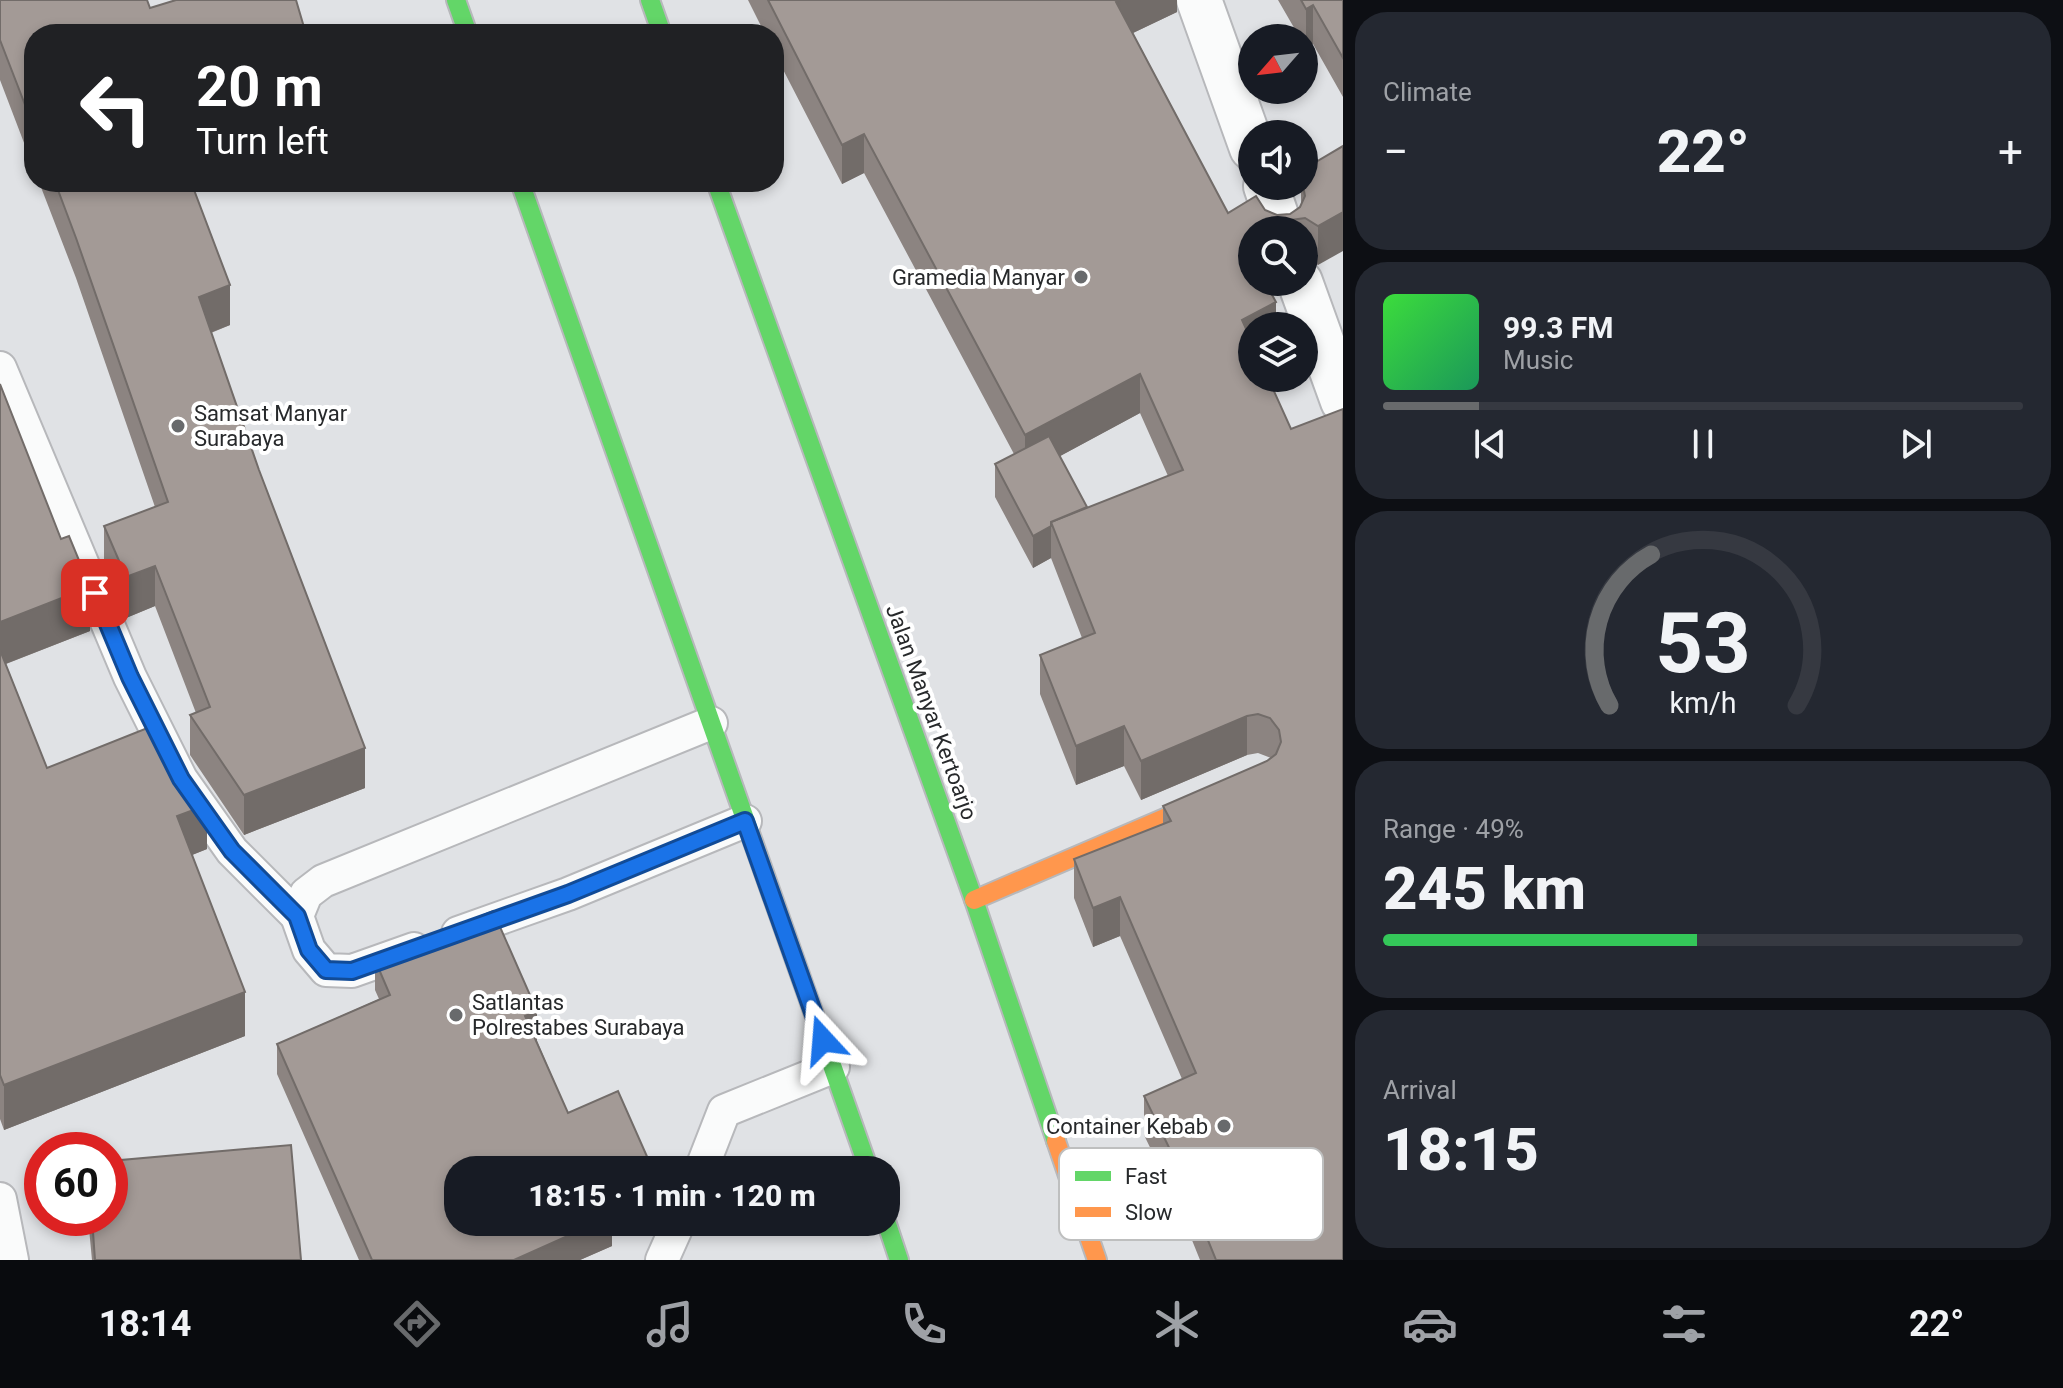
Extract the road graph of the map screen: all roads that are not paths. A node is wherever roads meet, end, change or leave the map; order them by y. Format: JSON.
{"nodes":[{"id":1,"x":456,"y":0,"type":"edge"},
{"id":2,"x":650,"y":0,"type":"edge"},
{"id":3,"x":1199,"y":0,"type":"edge"},
{"id":4,"x":464,"y":24,"type":"edge"},
{"id":5,"x":658,"y":24,"type":"edge"},
{"id":6,"x":1242,"y":120,"type":"edge"},
{"id":7,"x":524,"y":192,"type":"edge"},
{"id":8,"x":720,"y":192,"type":"edge"},
{"id":9,"x":1305,"y":296,"type":"edge"},
{"id":10,"x":0,"y":368,"type":"edge"},
{"id":11,"x":1343,"y":401,"type":"edge"},
{"id":12,"x":711,"y":723,"type":"junction"},
{"id":13,"x":1242,"y":784,"type":"edge"},
{"id":14,"x":745,"y":821,"type":"junction"},
{"id":15,"x":974,"y":900,"type":"junction"},
{"id":16,"x":297,"y":916,"type":"junction"},
{"id":17,"x":833,"y":1067,"type":"junction"},
{"id":18,"x":1059,"y":1149,"type":"edge"},
{"id":19,"x":706,"y":1156,"type":"edge"},
{"id":20,"x":864,"y":1156,"type":"edge"},
{"id":21,"x":0,"y":1199,"type":"edge"},
{"id":22,"x":673,"y":1236,"type":"edge"},
{"id":23,"x":891,"y":1236,"type":"edge"},
{"id":24,"x":1090,"y":1240,"type":"edge"},
{"id":25,"x":12,"y":1260,"type":"edge"},
{"id":26,"x":662,"y":1260,"type":"edge"},
{"id":27,"x":899,"y":1260,"type":"edge"},
{"id":28,"x":1097,"y":1260,"type":"edge"}],
"edges":[{"from":1,"to":4,"type":"main road"},
{"from":2,"to":5,"type":"main road"},
{"from":3,"to":6,"type":"street"},
{"from":7,"to":12,"type":"main road"},
{"from":8,"to":15,"type":"main road","name":"Jalan Manyar Kertoarjo"},
{"from":9,"to":11,"type":"street"},
{"from":10,"to":16,"type":"lane"},
{"from":12,"to":14,"type":"main road"},
{"from":12,"to":16,"type":"lane"},
{"from":13,"to":15,"type":"main road"},
{"from":14,"to":16,"type":"lane"},
{"from":14,"to":17,"type":"main road"},
{"from":15,"to":18,"type":"main road","name":"Jalan Manyar Kertoarjo"},
{"from":17,"to":19,"type":"lane"},
{"from":17,"to":20,"type":"main road"},
{"from":21,"to":25,"type":"lane"},
{"from":22,"to":26,"type":"lane"},
{"from":23,"to":27,"type":"main road"},
{"from":24,"to":28,"type":"main road","name":"Jalan Manyar Kertoarjo"}]}
